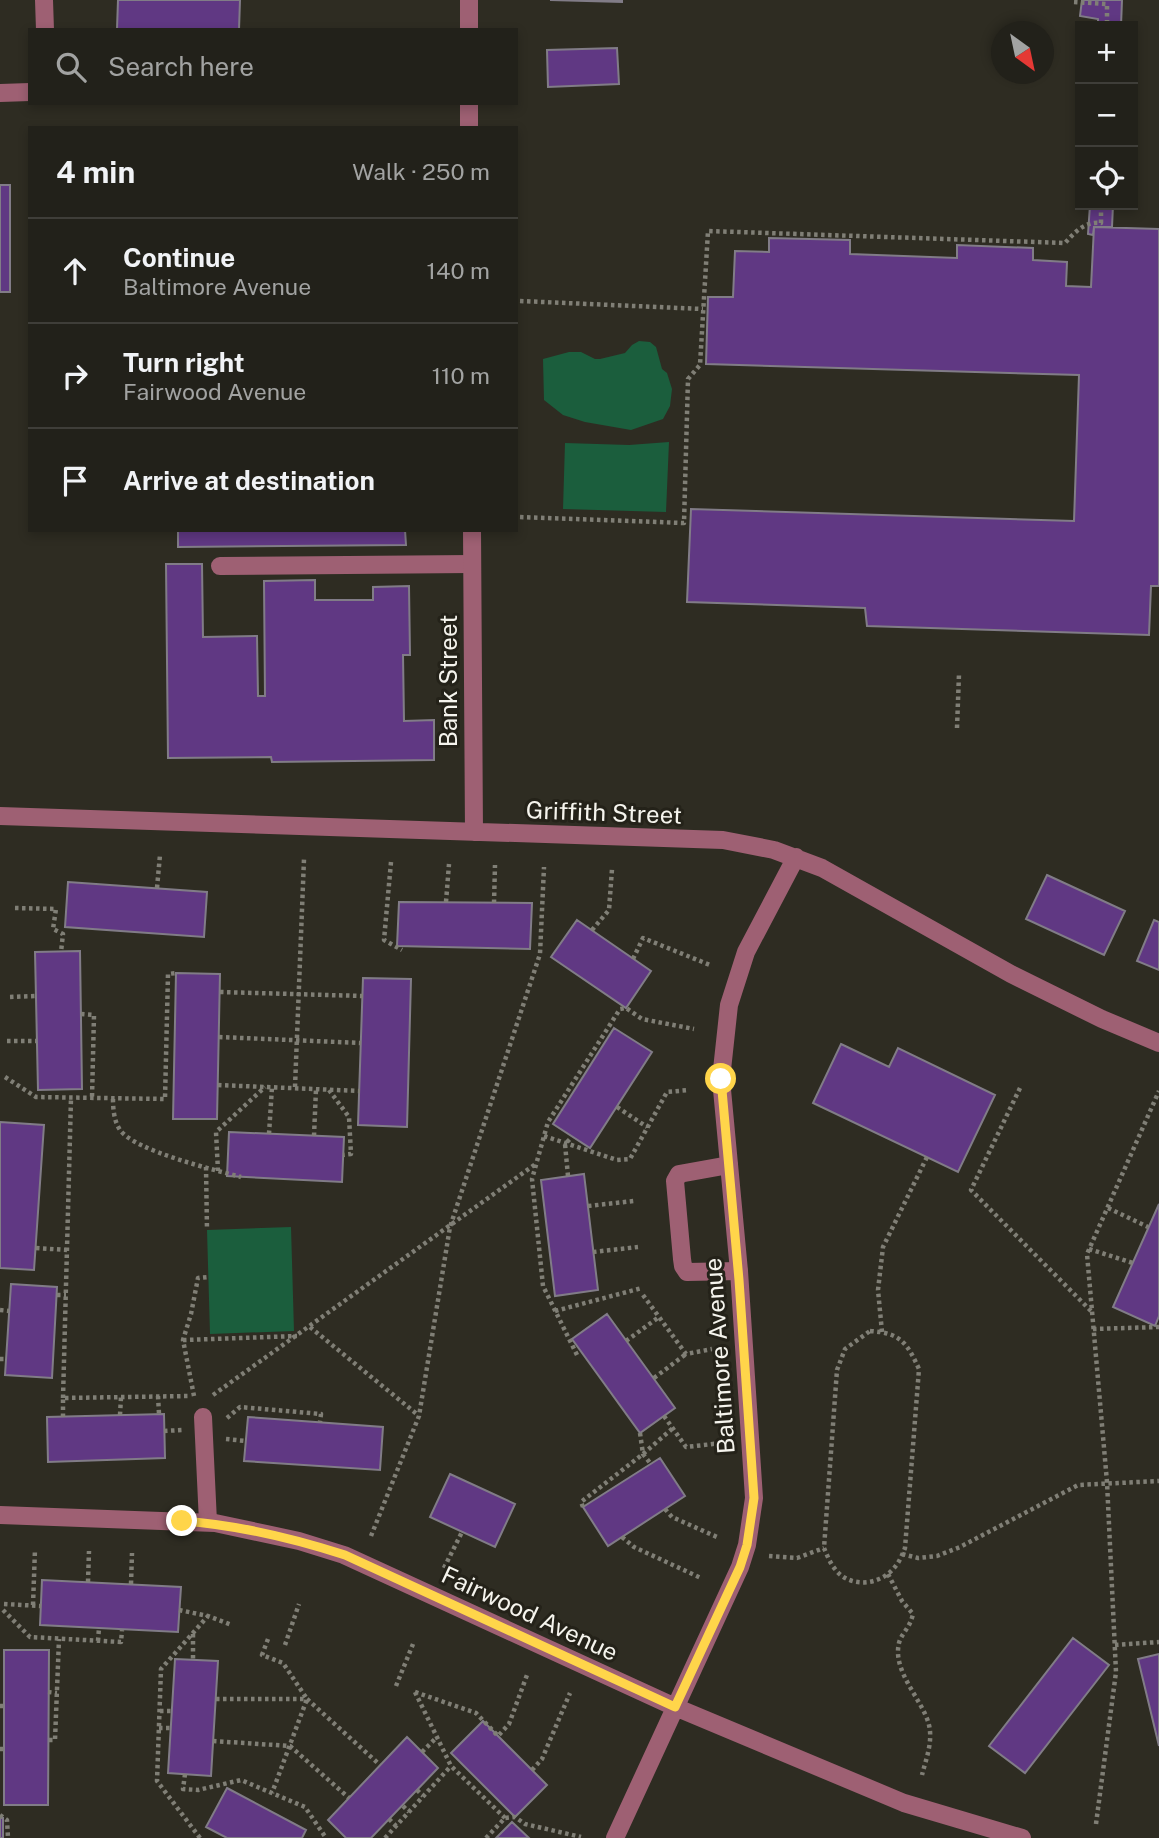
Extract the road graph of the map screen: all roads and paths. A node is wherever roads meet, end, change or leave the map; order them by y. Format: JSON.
{"nodes":[{"id":1,"x":44,"y":0,"type":"edge"},
{"id":2,"x":469,"y":0,"type":"edge"},
{"id":3,"x":1074,"y":2,"type":"dead end"},
{"id":4,"x":1107,"y":21,"type":"edge"},
{"id":5,"x":44,"y":28,"type":"edge"},
{"id":6,"x":469,"y":28,"type":"edge"},
{"id":7,"x":28,"y":92,"type":"edge"},
{"id":8,"x":0,"y":93,"type":"edge"},
{"id":9,"x":469,"y":105,"type":"edge"},
{"id":10,"x":469,"y":126,"type":"edge"},
{"id":11,"x":1101,"y":210,"type":"edge"},
{"id":12,"x":520,"y":301,"type":"dead end"},
{"id":13,"x":703,"y":309,"type":"junction"},
{"id":14,"x":520,"y":517,"type":"dead end"},
{"id":15,"x":472,"y":532,"type":"edge"},
{"id":16,"x":472,"y":564,"type":"junction"},
{"id":17,"x":220,"y":566,"type":"dead end"},
{"id":18,"x":959,"y":674,"type":"dead end"},
{"id":19,"x":957,"y":728,"type":"dead end"},
{"id":20,"x":0,"y":816,"type":"edge"},
{"id":21,"x":474,"y":832,"type":"junction"},
{"id":22,"x":160,"y":855,"type":"dead end"},
{"id":23,"x":796,"y":857,"type":"junction"},
{"id":24,"x":304,"y":859,"type":"dead end"},
{"id":25,"x":391,"y":862,"type":"dead end"},
{"id":26,"x":449,"y":864,"type":"dead end"},
{"id":27,"x":495,"y":865,"type":"dead end"},
{"id":28,"x":544,"y":867,"type":"dead end"},
{"id":29,"x":612,"y":869,"type":"dead end"},
{"id":30,"x":157,"y":888,"type":"dead end"},
{"id":31,"x":446,"y":902,"type":"dead end"},
{"id":32,"x":494,"y":903,"type":"dead end"},
{"id":33,"x":15,"y":908,"type":"dead end"},
{"id":34,"x":592,"y":930,"type":"dead end"},
{"id":35,"x":402,"y":950,"type":"dead end"},
{"id":36,"x":61,"y":952,"type":"dead end"},
{"id":37,"x":633,"y":958,"type":"dead end"},
{"id":38,"x":709,"y":965,"type":"dead end"},
{"id":39,"x":176,"y":974,"type":"dead end"},
{"id":40,"x":220,"y":992,"type":"dead end"},
{"id":41,"x":299,"y":994,"type":"junction"},
{"id":42,"x":36,"y":996,"type":"dead end"},
{"id":43,"x":363,"y":996,"type":"dead end"},
{"id":44,"x":10,"y":997,"type":"dead end"},
{"id":45,"x":81,"y":1014,"type":"dead end"},
{"id":46,"x":694,"y":1029,"type":"dead end"},
{"id":47,"x":219,"y":1037,"type":"dead end"},
{"id":48,"x":297,"y":1040,"type":"junction"},
{"id":49,"x":7,"y":1041,"type":"dead end"},
{"id":50,"x":37,"y":1041,"type":"dead end"},
{"id":51,"x":361,"y":1043,"type":"dead end"},
{"id":52,"x":1159,"y":1043,"type":"edge"},
{"id":53,"x":5,"y":1077,"type":"dead end"},
{"id":54,"x":218,"y":1085,"type":"dead end"},
{"id":55,"x":265,"y":1086,"type":"junction"},
{"id":56,"x":272,"y":1087,"type":"junction"},
{"id":57,"x":295,"y":1087,"type":"junction"},
{"id":58,"x":316,"y":1088,"type":"junction"},
{"id":59,"x":1020,"y":1088,"type":"dead end"},
{"id":60,"x":329,"y":1089,"type":"junction"},
{"id":61,"x":689,"y":1090,"type":"dead end"},
{"id":62,"x":360,"y":1091,"type":"dead end"},
{"id":63,"x":1159,"y":1091,"type":"edge"},
{"id":64,"x":71,"y":1098,"type":"junction"},
{"id":65,"x":92,"y":1098,"type":"junction"},
{"id":66,"x":113,"y":1098,"type":"junction"},
{"id":67,"x":617,"y":1107,"type":"dead end"},
{"id":68,"x":648,"y":1127,"type":"junction"},
{"id":69,"x":270,"y":1134,"type":"dead end"},
{"id":70,"x":314,"y":1136,"type":"dead end"},
{"id":71,"x":544,"y":1136,"type":"junction"},
{"id":72,"x":572,"y":1136,"type":"dead end"},
{"id":73,"x":565,"y":1144,"type":"junction"},
{"id":74,"x":343,"y":1155,"type":"dead end"},
{"id":75,"x":927,"y":1157,"type":"dead end"},
{"id":76,"x":537,"y":1163,"type":"junction"},
{"id":77,"x":729,"y":1165,"type":"junction"},
{"id":78,"x":206,"y":1167,"type":"junction"},
{"id":79,"x":218,"y":1171,"type":"junction"},
{"id":80,"x":568,"y":1176,"type":"dead end"},
{"id":81,"x":241,"y":1177,"type":"dead end"},
{"id":82,"x":634,"y":1201,"type":"dead end"},
{"id":83,"x":588,"y":1206,"type":"dead end"},
{"id":84,"x":1108,"y":1208,"type":"junction"},
{"id":85,"x":450,"y":1227,"type":"junction"},
{"id":86,"x":1149,"y":1227,"type":"dead end"},
{"id":87,"x":207,"y":1230,"type":"dead end"},
{"id":88,"x":638,"y":1247,"type":"dead end"},
{"id":89,"x":36,"y":1248,"type":"dead end"},
{"id":90,"x":1089,"y":1249,"type":"junction"},
{"id":91,"x":67,"y":1250,"type":"junction"},
{"id":92,"x":593,"y":1252,"type":"dead end"},
{"id":93,"x":1133,"y":1263,"type":"dead end"},
{"id":94,"x":739,"y":1271,"type":"junction"},
{"id":95,"x":208,"y":1278,"type":"dead end"},
{"id":96,"x":642,"y":1288,"type":"dead end"},
{"id":97,"x":57,"y":1295,"type":"dead end"},
{"id":98,"x":66,"y":1295,"type":"junction"},
{"id":99,"x":642,"y":1295,"type":"dead end"},
{"id":100,"x":0,"y":1310,"type":"edge"},
{"id":101,"x":9,"y":1311,"type":"dead end"},
{"id":102,"x":555,"y":1311,"type":"junction"},
{"id":103,"x":1092,"y":1312,"type":"junction"},
{"id":104,"x":659,"y":1317,"type":"junction"},
{"id":105,"x":310,"y":1327,"type":"junction"},
{"id":106,"x":1159,"y":1327,"type":"edge"},
{"id":107,"x":1093,"y":1329,"type":"junction"},
{"id":108,"x":882,"y":1332,"type":"junction"},
{"id":109,"x":298,"y":1336,"type":"junction"},
{"id":110,"x":183,"y":1339,"type":"junction"},
{"id":111,"x":626,"y":1341,"type":"dead end"},
{"id":112,"x":712,"y":1349,"type":"dead end"},
{"id":113,"x":686,"y":1354,"type":"junction"},
{"id":114,"x":577,"y":1355,"type":"dead end"},
{"id":115,"x":653,"y":1378,"type":"dead end"},
{"id":116,"x":158,"y":1396,"type":"junction"},
{"id":117,"x":194,"y":1396,"type":"junction"},
{"id":118,"x":121,"y":1397,"type":"junction"},
{"id":119,"x":63,"y":1398,"type":"junction"},
{"id":120,"x":120,"y":1415,"type":"dead end"},
{"id":121,"x":159,"y":1415,"type":"dead end"},
{"id":122,"x":419,"y":1416,"type":"junction"},
{"id":123,"x":664,"y":1416,"type":"dead end"},
{"id":124,"x":63,"y":1417,"type":"dead end"},
{"id":125,"x":203,"y":1417,"type":"junction"},
{"id":126,"x":320,"y":1422,"type":"dead end"},
{"id":127,"x":673,"y":1429,"type":"junction"},
{"id":128,"x":640,"y":1433,"type":"dead end"},
{"id":129,"x":204,"y":1438,"type":"junction"},
{"id":130,"x":246,"y":1441,"type":"dead end"},
{"id":131,"x":722,"y":1443,"type":"dead end"},
{"id":132,"x":643,"y":1454,"type":"junction"},
{"id":133,"x":650,"y":1464,"type":"dead end"},
{"id":134,"x":1159,"y":1481,"type":"edge"},
{"id":135,"x":1107,"y":1482,"type":"junction"},
{"id":136,"x":583,"y":1507,"type":"dead end"},
{"id":137,"x":665,"y":1509,"type":"dead end"},
{"id":138,"x":0,"y":1515,"type":"edge"},
{"id":139,"x":208,"y":1522,"type":"junction"},
{"id":140,"x":462,"y":1532,"type":"dead end"},
{"id":141,"x":371,"y":1536,"type":"dead end"},
{"id":142,"x":622,"y":1537,"type":"dead end"},
{"id":143,"x":716,"y":1537,"type":"dead end"},
{"id":144,"x":824,"y":1548,"type":"junction"},
{"id":145,"x":35,"y":1549,"type":"dead end"},
{"id":146,"x":89,"y":1551,"type":"dead end"},
{"id":147,"x":132,"y":1553,"type":"dead end"},
{"id":148,"x":902,"y":1554,"type":"junction"},
{"id":149,"x":764,"y":1556,"type":"dead end"},
{"id":150,"x":443,"y":1568,"type":"dead end"},
{"id":151,"x":888,"y":1574,"type":"junction"},
{"id":152,"x":701,"y":1578,"type":"dead end"},
{"id":153,"x":88,"y":1582,"type":"dead end"},
{"id":154,"x":131,"y":1584,"type":"dead end"},
{"id":155,"x":299,"y":1604,"type":"dead end"},
{"id":156,"x":33,"y":1605,"type":"junction"},
{"id":157,"x":41,"y":1605,"type":"dead end"},
{"id":158,"x":179,"y":1610,"type":"dead end"},
{"id":159,"x":208,"y":1616,"type":"junction"},
{"id":160,"x":232,"y":1625,"type":"dead end"},
{"id":161,"x":99,"y":1628,"type":"dead end"},
{"id":162,"x":122,"y":1630,"type":"dead end"},
{"id":163,"x":193,"y":1633,"type":"junction"},
{"id":164,"x":59,"y":1639,"type":"junction"},
{"id":165,"x":268,"y":1639,"type":"dead end"},
{"id":166,"x":99,"y":1641,"type":"junction"},
{"id":167,"x":1159,"y":1642,"type":"edge"},
{"id":168,"x":413,"y":1644,"type":"dead end"},
{"id":169,"x":285,"y":1645,"type":"dead end"},
{"id":170,"x":1115,"y":1645,"type":"junction"},
{"id":171,"x":193,"y":1660,"type":"dead end"},
{"id":172,"x":527,"y":1675,"type":"dead end"},
{"id":173,"x":396,"y":1686,"type":"dead end"},
{"id":174,"x":48,"y":1692,"type":"dead end"},
{"id":175,"x":57,"y":1693,"type":"junction"},
{"id":176,"x":570,"y":1693,"type":"dead end"},
{"id":177,"x":216,"y":1699,"type":"dead end"},
{"id":178,"x":307,"y":1699,"type":"junction"},
{"id":179,"x":675,"y":1707,"type":"junction"},
{"id":180,"x":160,"y":1711,"type":"junction"},
{"id":181,"x":172,"y":1711,"type":"dead end"},
{"id":182,"x":159,"y":1728,"type":"junction"},
{"id":183,"x":170,"y":1728,"type":"dead end"},
{"id":184,"x":436,"y":1738,"type":"junction"},
{"id":185,"x":49,"y":1740,"type":"dead end"},
{"id":186,"x":213,"y":1741,"type":"dead end"},
{"id":187,"x":290,"y":1746,"type":"junction"},
{"id":188,"x":422,"y":1752,"type":"dead end"},
{"id":189,"x":380,"y":1765,"type":"dead end"},
{"id":190,"x":451,"y":1766,"type":"junction"},
{"id":191,"x":532,"y":1770,"type":"dead end"},
{"id":192,"x":185,"y":1774,"type":"dead end"},
{"id":193,"x":922,"y":1774,"type":"dead end"},
{"id":194,"x":417,"y":1790,"type":"dead end"},
{"id":195,"x":272,"y":1793,"type":"junction"},
{"id":196,"x":423,"y":1796,"type":"junction"},
{"id":197,"x":349,"y":1798,"type":"dead end"},
{"id":198,"x":402,"y":1805,"type":"dead end"},
{"id":199,"x":409,"y":1812,"type":"junction"},
{"id":200,"x":0,"y":1815,"type":"edge"},
{"id":201,"x":505,"y":1818,"type":"junction"},
{"id":202,"x":389,"y":1819,"type":"dead end"},
{"id":203,"x":1096,"y":1824,"type":"dead end"},
{"id":204,"x":396,"y":1826,"type":"junction"},
{"id":205,"x":581,"y":1837,"type":"edge"},
{"id":206,"x":8,"y":1838,"type":"edge"},
{"id":207,"x":200,"y":1838,"type":"edge"},
{"id":208,"x":326,"y":1838,"type":"edge"},
{"id":209,"x":385,"y":1838,"type":"edge"},
{"id":210,"x":485,"y":1838,"type":"edge"},
{"id":211,"x":615,"y":1838,"type":"edge"},
{"id":212,"x":1022,"y":1838,"type":"edge"}],
"edges":[{"from":1,"to":5,"type":"street"},
{"from":2,"to":6,"type":"street"},
{"from":3,"to":4,"type":"path"},
{"from":7,"to":8,"type":"street"},
{"from":9,"to":10,"type":"street"},
{"from":11,"to":13,"type":"path"},
{"from":12,"to":13,"type":"path"},
{"from":13,"to":14,"type":"path"},
{"from":15,"to":16,"type":"street","name":"Bank Street"},
{"from":16,"to":17,"type":"street"},
{"from":16,"to":21,"type":"street","name":"Bank Street"},
{"from":18,"to":19,"type":"path"},
{"from":20,"to":21,"type":"street","name":"Griffith Street"},
{"from":21,"to":23,"type":"street","name":"Griffith Street"},
{"from":22,"to":30,"type":"path"},
{"from":23,"to":52,"type":"street","name":"Griffith Street"},
{"from":23,"to":77,"type":"street","name":"Baltimore Avenue"},
{"from":24,"to":41,"type":"path"},
{"from":25,"to":35,"type":"path"},
{"from":26,"to":31,"type":"path"},
{"from":27,"to":32,"type":"path"},
{"from":28,"to":85,"type":"path"},
{"from":29,"to":34,"type":"path"},
{"from":33,"to":36,"type":"path"},
{"from":37,"to":38,"type":"path"},
{"from":39,"to":66,"type":"path"},
{"from":40,"to":41,"type":"path"},
{"from":41,"to":43,"type":"path"},
{"from":41,"to":48,"type":"path"},
{"from":42,"to":44,"type":"path"},
{"from":45,"to":65,"type":"path"},
{"from":46,"to":71,"type":"path"},
{"from":47,"to":48,"type":"path"},
{"from":48,"to":51,"type":"path"},
{"from":48,"to":57,"type":"path"},
{"from":49,"to":50,"type":"path"},
{"from":53,"to":64,"type":"path"},
{"from":54,"to":55,"type":"path"},
{"from":55,"to":56,"type":"path"},
{"from":55,"to":79,"type":"path"},
{"from":56,"to":57,"type":"path"},
{"from":56,"to":69,"type":"path"},
{"from":57,"to":58,"type":"path"},
{"from":58,"to":60,"type":"path"},
{"from":58,"to":70,"type":"path"},
{"from":59,"to":103,"type":"path"},
{"from":60,"to":62,"type":"path"},
{"from":60,"to":74,"type":"path"},
{"from":61,"to":68,"type":"path"},
{"from":63,"to":84,"type":"path"},
{"from":64,"to":65,"type":"path"},
{"from":64,"to":91,"type":"path"},
{"from":65,"to":66,"type":"path"},
{"from":66,"to":78,"type":"path"},
{"from":67,"to":68,"type":"path"},
{"from":68,"to":73,"type":"path"},
{"from":71,"to":73,"type":"path"},
{"from":71,"to":76,"type":"path"},
{"from":72,"to":73,"type":"path"},
{"from":73,"to":80,"type":"path"},
{"from":75,"to":108,"type":"path"},
{"from":76,"to":85,"type":"path"},
{"from":76,"to":102,"type":"path"},
{"from":77,"to":94,"type":"street","name":"Baltimore Avenue"},
{"from":77,"to":94,"type":"street"},
{"from":78,"to":79,"type":"path"},
{"from":78,"to":87,"type":"path"},
{"from":79,"to":81,"type":"path"},
{"from":82,"to":83,"type":"path"},
{"from":84,"to":86,"type":"path"},
{"from":84,"to":90,"type":"path"},
{"from":85,"to":105,"type":"path"},
{"from":85,"to":122,"type":"path"},
{"from":88,"to":92,"type":"path"},
{"from":89,"to":91,"type":"path"},
{"from":90,"to":93,"type":"path"},
{"from":90,"to":103,"type":"path"},
{"from":91,"to":98,"type":"path"},
{"from":94,"to":179,"type":"street","name":"Baltimore Avenue"},
{"from":95,"to":110,"type":"path"},
{"from":96,"to":102,"type":"path"},
{"from":97,"to":98,"type":"path"},
{"from":98,"to":119,"type":"path"},
{"from":99,"to":104,"type":"path"},
{"from":100,"to":101,"type":"path"},
{"from":102,"to":114,"type":"path"},
{"from":103,"to":107,"type":"path"},
{"from":104,"to":111,"type":"path"},
{"from":104,"to":113,"type":"path"},
{"from":105,"to":109,"type":"path"},
{"from":105,"to":122,"type":"path"},
{"from":106,"to":107,"type":"path"},
{"from":107,"to":135,"type":"path"},
{"from":108,"to":144,"type":"path"},
{"from":108,"to":148,"type":"path"},
{"from":109,"to":110,"type":"path"},
{"from":109,"to":125,"type":"path"},
{"from":110,"to":117,"type":"path"},
{"from":112,"to":113,"type":"path"},
{"from":113,"to":115,"type":"path"},
{"from":116,"to":117,"type":"path"},
{"from":116,"to":118,"type":"path"},
{"from":116,"to":121,"type":"path"},
{"from":117,"to":125,"type":"path"},
{"from":118,"to":119,"type":"path"},
{"from":118,"to":120,"type":"path"},
{"from":119,"to":124,"type":"path"},
{"from":122,"to":141,"type":"path"},
{"from":123,"to":127,"type":"path"},
{"from":125,"to":129,"type":"street"},
{"from":126,"to":129,"type":"path"},
{"from":127,"to":131,"type":"path"},
{"from":127,"to":132,"type":"path"},
{"from":128,"to":132,"type":"path"},
{"from":129,"to":130,"type":"path"},
{"from":129,"to":139,"type":"street"},
{"from":132,"to":133,"type":"path"},
{"from":132,"to":136,"type":"path"},
{"from":134,"to":135,"type":"path"},
{"from":135,"to":148,"type":"path"},
{"from":135,"to":170,"type":"path"},
{"from":137,"to":143,"type":"path"},
{"from":138,"to":139,"type":"street","name":"Fairwood Avenue"},
{"from":139,"to":179,"type":"street","name":"Fairwood Avenue"},
{"from":140,"to":150,"type":"path"},
{"from":142,"to":152,"type":"path"},
{"from":144,"to":149,"type":"path"},
{"from":144,"to":151,"type":"path"},
{"from":145,"to":156,"type":"path"},
{"from":146,"to":153,"type":"path"},
{"from":147,"to":154,"type":"path"},
{"from":148,"to":151,"type":"path"},
{"from":151,"to":193,"type":"path"},
{"from":155,"to":169,"type":"path"},
{"from":156,"to":157,"type":"path"},
{"from":156,"to":164,"type":"path"},
{"from":158,"to":159,"type":"path"},
{"from":159,"to":160,"type":"path"},
{"from":159,"to":163,"type":"path"},
{"from":161,"to":166,"type":"path"},
{"from":162,"to":166,"type":"path"},
{"from":163,"to":171,"type":"path"},
{"from":163,"to":180,"type":"path"},
{"from":164,"to":166,"type":"path"},
{"from":164,"to":175,"type":"path"},
{"from":165,"to":178,"type":"path"},
{"from":167,"to":170,"type":"path"},
{"from":168,"to":173,"type":"path"},
{"from":170,"to":203,"type":"path"},
{"from":172,"to":184,"type":"path"},
{"from":174,"to":175,"type":"path"},
{"from":175,"to":185,"type":"path"},
{"from":176,"to":191,"type":"path"},
{"from":177,"to":178,"type":"path"},
{"from":178,"to":187,"type":"path"},
{"from":178,"to":189,"type":"path"},
{"from":179,"to":211,"type":"street","name":"Baltimore Avenue"},
{"from":179,"to":212,"type":"street","name":"Fairwood Avenue"},
{"from":180,"to":181,"type":"path"},
{"from":180,"to":182,"type":"path"},
{"from":182,"to":183,"type":"path"},
{"from":182,"to":207,"type":"path"},
{"from":184,"to":188,"type":"path"},
{"from":184,"to":190,"type":"path"},
{"from":186,"to":187,"type":"path"},
{"from":187,"to":195,"type":"path"},
{"from":187,"to":197,"type":"path"},
{"from":190,"to":196,"type":"path"},
{"from":190,"to":201,"type":"path"},
{"from":192,"to":195,"type":"path"},
{"from":194,"to":196,"type":"path"},
{"from":195,"to":208,"type":"path"},
{"from":196,"to":199,"type":"path"},
{"from":198,"to":199,"type":"path"},
{"from":199,"to":204,"type":"path"},
{"from":200,"to":206,"type":"path"},
{"from":201,"to":205,"type":"path"},
{"from":201,"to":210,"type":"path"},
{"from":202,"to":204,"type":"path"},
{"from":204,"to":209,"type":"path"}]}
